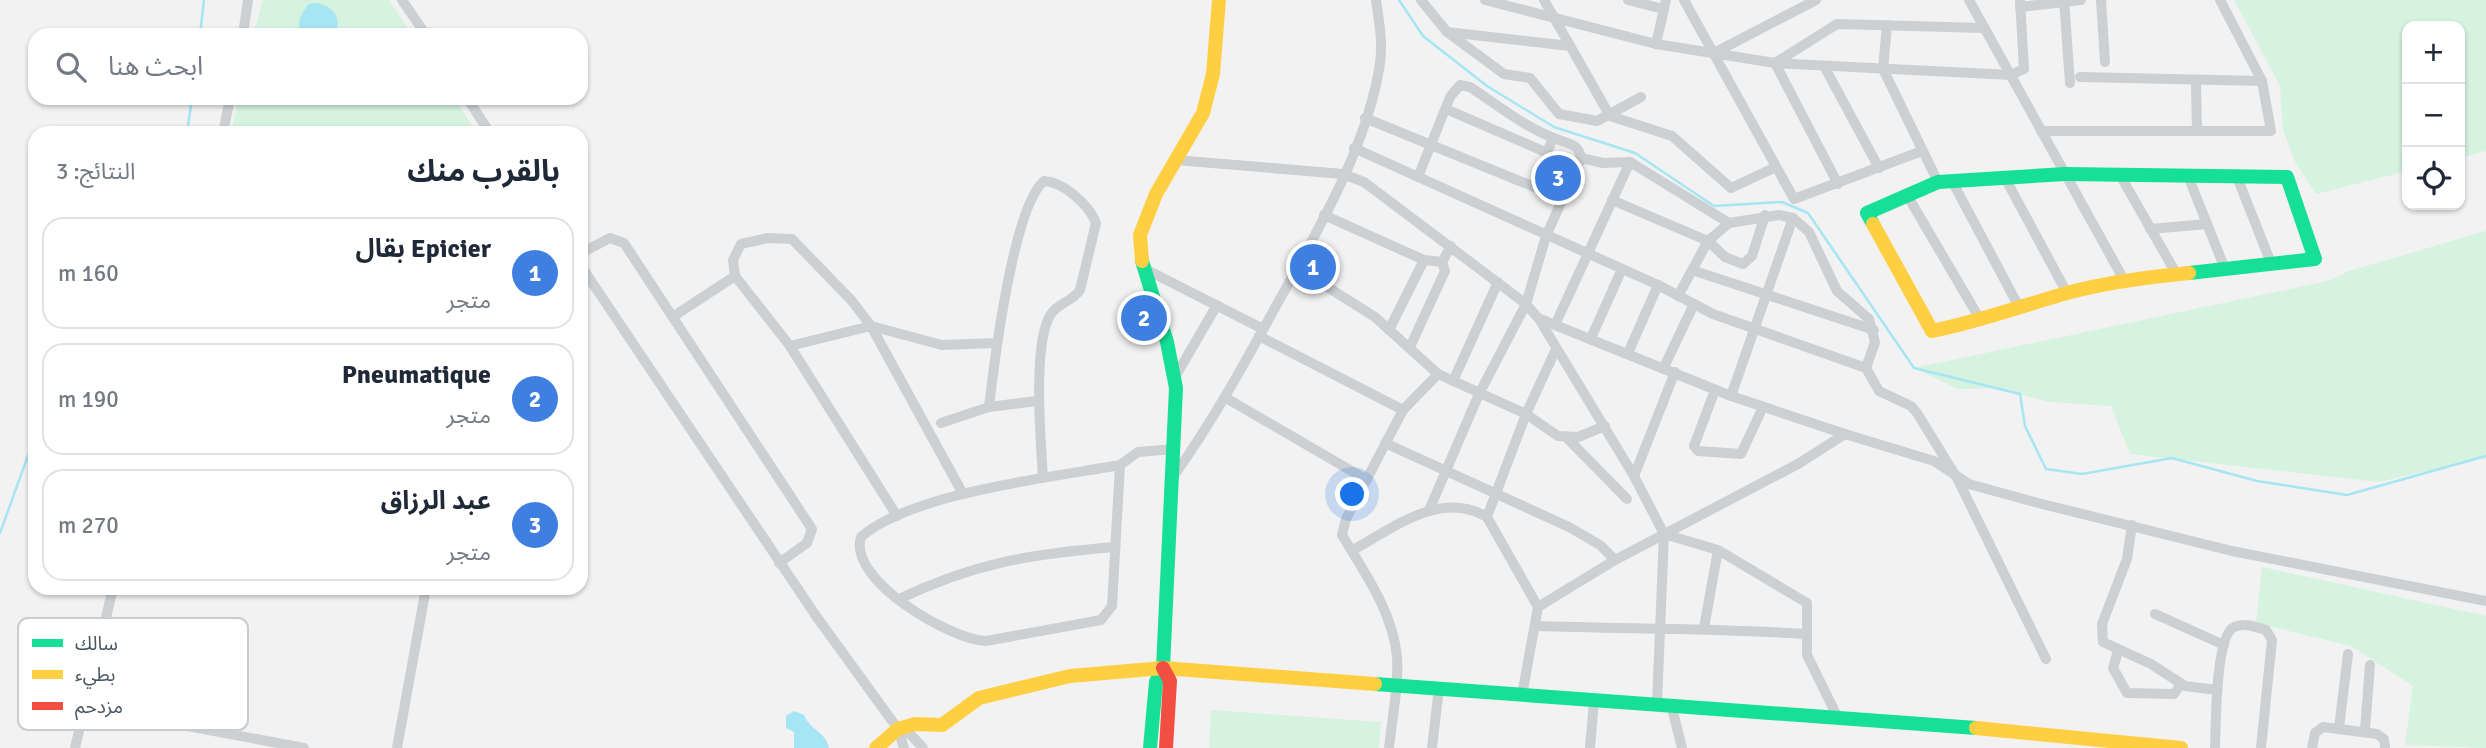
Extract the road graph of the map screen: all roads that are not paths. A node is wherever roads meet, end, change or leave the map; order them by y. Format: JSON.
{"nodes":[{"id":1,"x":248,"y":0,"type":"edge"},
{"id":2,"x":402,"y":0,"type":"edge"},
{"id":3,"x":1219,"y":0,"type":"edge"},
{"id":4,"x":1376,"y":0,"type":"edge"},
{"id":5,"x":1421,"y":0,"type":"edge"},
{"id":6,"x":1486,"y":0,"type":"edge"},
{"id":7,"x":1544,"y":0,"type":"edge"},
{"id":8,"x":1628,"y":0,"type":"edge"},
{"id":9,"x":1684,"y":0,"type":"edge"},
{"id":10,"x":1816,"y":0,"type":"edge"},
{"id":11,"x":1969,"y":0,"type":"edge"},
{"id":12,"x":2081,"y":0,"type":"edge"},
{"id":13,"x":2113,"y":0,"type":"edge"},
{"id":14,"x":2220,"y":0,"type":"edge"},
{"id":15,"x":2064,"y":1,"type":"edge"},
{"id":16,"x":2020,"y":3,"type":"edge"},
{"id":17,"x":2102,"y":3,"type":"edge"},
{"id":18,"x":1664,"y":4,"type":"edge"},
{"id":19,"x":1555,"y":19,"type":"junction"},
{"id":20,"x":1886,"y":25,"type":"junction"},
{"id":21,"x":1984,"y":27,"type":"junction"},
{"id":22,"x":244,"y":28,"type":"edge"},
{"id":23,"x":420,"y":28,"type":"edge"},
{"id":24,"x":1447,"y":32,"type":"junction"},
{"id":25,"x":1656,"y":44,"type":"junction"},
{"id":26,"x":1570,"y":46,"type":"junction"},
{"id":27,"x":1715,"y":52,"type":"junction"},
{"id":28,"x":2105,"y":62,"type":"dead end"},
{"id":29,"x":1775,"y":63,"type":"junction"},
{"id":30,"x":1824,"y":66,"type":"junction"},
{"id":31,"x":1883,"y":69,"type":"junction"},
{"id":32,"x":2011,"y":75,"type":"junction"},
{"id":33,"x":2080,"y":77,"type":"dead end"},
{"id":34,"x":2262,"y":81,"type":"junction"},
{"id":35,"x":2196,"y":82,"type":"junction"},
{"id":36,"x":2070,"y":83,"type":"dead end"},
{"id":37,"x":1641,"y":97,"type":"dead end"},
{"id":38,"x":229,"y":105,"type":"edge"},
{"id":39,"x":472,"y":105,"type":"edge"},
{"id":40,"x":1446,"y":109,"type":"junction"},
{"id":41,"x":1610,"y":116,"type":"junction"},
{"id":42,"x":1365,"y":118,"type":"junction"},
{"id":43,"x":224,"y":126,"type":"edge"},
{"id":44,"x":485,"y":126,"type":"edge"},
{"id":45,"x":2041,"y":131,"type":"junction"},
{"id":46,"x":2197,"y":131,"type":"junction"},
{"id":47,"x":1553,"y":138,"type":"junction"},
{"id":48,"x":1433,"y":144,"type":"junction"},
{"id":49,"x":1354,"y":148,"type":"junction"},
{"id":50,"x":1922,"y":151,"type":"junction"},
{"id":51,"x":1581,"y":158,"type":"junction"},
{"id":52,"x":1176,"y":160,"type":"junction"},
{"id":53,"x":1630,"y":162,"type":"junction"},
{"id":54,"x":1776,"y":167,"type":"junction"},
{"id":55,"x":1879,"y":168,"type":"junction"},
{"id":56,"x":1343,"y":174,"type":"junction"},
{"id":57,"x":2065,"y":174,"type":"junction"},
{"id":58,"x":2120,"y":175,"type":"junction"},
{"id":59,"x":2188,"y":176,"type":"junction"},
{"id":60,"x":1418,"y":177,"type":"junction"},
{"id":61,"x":2237,"y":177,"type":"junction"},
{"id":62,"x":2005,"y":178,"type":"junction"},
{"id":63,"x":1945,"y":182,"type":"junction"},
{"id":64,"x":1838,"y":184,"type":"junction"},
{"id":65,"x":1537,"y":188,"type":"dead end"},
{"id":66,"x":1907,"y":195,"type":"junction"},
{"id":67,"x":1612,"y":200,"type":"junction"},
{"id":68,"x":1324,"y":215,"type":"junction"},
{"id":69,"x":1765,"y":215,"type":"junction"},
{"id":70,"x":1793,"y":218,"type":"junction"},
{"id":71,"x":1729,"y":223,"type":"junction"},
{"id":72,"x":2207,"y":224,"type":"junction"},
{"id":73,"x":2150,"y":229,"type":"junction"},
{"id":74,"x":1546,"y":236,"type":"junction"},
{"id":75,"x":1708,"y":241,"type":"junction"},
{"id":76,"x":1451,"y":246,"type":"junction"},
{"id":77,"x":588,"y":249,"type":"edge"},
{"id":78,"x":1586,"y":254,"type":"junction"},
{"id":79,"x":1424,"y":260,"type":"junction"},
{"id":80,"x":1442,"y":262,"type":"junction"},
{"id":81,"x":2271,"y":263,"type":"junction"},
{"id":82,"x":1143,"y":268,"type":"junction"},
{"id":83,"x":1297,"y":268,"type":"junction"},
{"id":84,"x":1622,"y":269,"type":"junction"},
{"id":85,"x":2225,"y":269,"type":"junction"},
{"id":86,"x":1692,"y":270,"type":"junction"},
{"id":87,"x":2176,"y":275,"type":"junction"},
{"id":88,"x":735,"y":276,"type":"junction"},
{"id":89,"x":588,"y":277,"type":"edge"},
{"id":90,"x":2124,"y":280,"type":"junction"},
{"id":91,"x":1498,"y":282,"type":"junction"},
{"id":92,"x":1658,"y":285,"type":"junction"},
{"id":93,"x":2067,"y":293,"type":"junction"},
{"id":94,"x":1765,"y":294,"type":"junction"},
{"id":95,"x":1678,"y":296,"type":"junction"},
{"id":96,"x":1526,"y":304,"type":"junction"},
{"id":97,"x":1693,"y":304,"type":"junction"},
{"id":98,"x":1217,"y":305,"type":"junction"},
{"id":99,"x":2019,"y":307,"type":"junction"},
{"id":100,"x":674,"y":316,"type":"junction"},
{"id":101,"x":1539,"y":319,"type":"junction"},
{"id":102,"x":1981,"y":321,"type":"junction"},
{"id":103,"x":1555,"y":325,"type":"junction"},
{"id":104,"x":871,"y":326,"type":"junction"},
{"id":105,"x":1389,"y":330,"type":"junction"},
{"id":106,"x":1874,"y":330,"type":"junction"},
{"id":107,"x":1756,"y":331,"type":"junction"},
{"id":108,"x":1261,"y":333,"type":"junction"},
{"id":109,"x":1591,"y":338,"type":"junction"},
{"id":110,"x":996,"y":343,"type":"junction"},
{"id":111,"x":790,"y":346,"type":"junction"},
{"id":112,"x":1410,"y":348,"type":"junction"},
{"id":113,"x":1556,"y":349,"type":"junction"},
{"id":114,"x":1628,"y":353,"type":"junction"},
{"id":115,"x":1664,"y":367,"type":"junction"},
{"id":116,"x":1866,"y":368,"type":"junction"},
{"id":117,"x":1675,"y":372,"type":"junction"},
{"id":118,"x":1438,"y":374,"type":"junction"},
{"id":119,"x":1175,"y":377,"type":"junction"},
{"id":120,"x":1453,"y":381,"type":"junction"},
{"id":121,"x":1716,"y":390,"type":"junction"},
{"id":122,"x":1479,"y":394,"type":"junction"},
{"id":123,"x":1731,"y":396,"type":"junction"},
{"id":124,"x":1226,"y":398,"type":"junction"},
{"id":125,"x":1037,"y":401,"type":"junction"},
{"id":126,"x":989,"y":407,"type":"junction"},
{"id":127,"x":1763,"y":407,"type":"junction"},
{"id":128,"x":1403,"y":410,"type":"junction"},
{"id":129,"x":1526,"y":414,"type":"junction"},
{"id":130,"x":942,"y":423,"type":"dead end"},
{"id":131,"x":1605,"y":426,"type":"junction"},
{"id":132,"x":1845,"y":434,"type":"junction"},
{"id":133,"x":1567,"y":438,"type":"junction"},
{"id":134,"x":1385,"y":443,"type":"junction"},
{"id":135,"x":1175,"y":449,"type":"junction"},
{"id":136,"x":1120,"y":466,"type":"junction"},
{"id":137,"x":1445,"y":470,"type":"junction"},
{"id":138,"x":1175,"y":474,"type":"junction"},
{"id":139,"x":1634,"y":476,"type":"junction"},
{"id":140,"x":1043,"y":478,"type":"junction"},
{"id":141,"x":1957,"y":478,"type":"junction"},
{"id":142,"x":1367,"y":480,"type":"junction"},
{"id":143,"x":963,"y":494,"type":"junction"},
{"id":144,"x":1498,"y":494,"type":"junction"},
{"id":145,"x":1628,"y":499,"type":"dead end"},
{"id":146,"x":1430,"y":508,"type":"junction"},
{"id":147,"x":897,"y":516,"type":"junction"},
{"id":148,"x":1488,"y":517,"type":"junction"},
{"id":149,"x":2132,"y":526,"type":"junction"},
{"id":150,"x":1664,"y":534,"type":"junction"},
{"id":151,"x":1114,"y":547,"type":"junction"},
{"id":152,"x":1353,"y":550,"type":"junction"},
{"id":153,"x":1718,"y":550,"type":"junction"},
{"id":154,"x":1615,"y":560,"type":"junction"},
{"id":155,"x":779,"y":563,"type":"junction"},
{"id":156,"x":111,"y":595,"type":"edge"},
{"id":157,"x":425,"y":595,"type":"edge"},
{"id":158,"x":899,"y":599,"type":"junction"},
{"id":159,"x":2486,"y":601,"type":"edge"},
{"id":160,"x":1538,"y":607,"type":"junction"},
{"id":161,"x":2155,"y":614,"type":"dead end"},
{"id":162,"x":106,"y":618,"type":"edge"},
{"id":163,"x":1535,"y":626,"type":"junction"},
{"id":164,"x":1704,"y":628,"type":"junction"},
{"id":165,"x":1660,"y":631,"type":"junction"},
{"id":166,"x":1807,"y":634,"type":"junction"},
{"id":167,"x":2224,"y":645,"type":"junction"},
{"id":168,"x":2118,"y":651,"type":"junction"},
{"id":169,"x":2348,"y":654,"type":"dead end"},
{"id":170,"x":2046,"y":659,"type":"dead end"},
{"id":171,"x":2370,"y":665,"type":"dead end"},
{"id":172,"x":1163,"y":668,"type":"junction"},
{"id":173,"x":1396,"y":682,"type":"junction"},
{"id":174,"x":2180,"y":684,"type":"junction"},
{"id":175,"x":1439,"y":688,"type":"junction"},
{"id":176,"x":2217,"y":690,"type":"junction"},
{"id":177,"x":1522,"y":695,"type":"junction"},
{"id":178,"x":1594,"y":701,"type":"junction"},
{"id":179,"x":1664,"y":704,"type":"junction"},
{"id":180,"x":1838,"y":718,"type":"junction"},
{"id":181,"x":2339,"y":728,"type":"junction"},
{"id":182,"x":898,"y":729,"type":"junction"},
{"id":183,"x":80,"y":730,"type":"edge"},
{"id":184,"x":208,"y":730,"type":"edge"},
{"id":185,"x":2365,"y":730,"type":"junction"},
{"id":186,"x":75,"y":748,"type":"edge"},
{"id":187,"x":304,"y":748,"type":"edge"},
{"id":188,"x":397,"y":748,"type":"edge"},
{"id":189,"x":876,"y":748,"type":"edge"},
{"id":190,"x":905,"y":748,"type":"edge"},
{"id":191,"x":923,"y":748,"type":"edge"},
{"id":192,"x":1150,"y":748,"type":"edge"},
{"id":193,"x":1166,"y":748,"type":"edge"},
{"id":194,"x":1390,"y":748,"type":"edge"},
{"id":195,"x":1432,"y":748,"type":"edge"},
{"id":196,"x":1590,"y":748,"type":"edge"},
{"id":197,"x":1682,"y":748,"type":"edge"},
{"id":198,"x":2180,"y":748,"type":"edge"},
{"id":199,"x":2215,"y":748,"type":"edge"},
{"id":200,"x":2261,"y":748,"type":"edge"},
{"id":201,"x":2312,"y":748,"type":"edge"},
{"id":202,"x":2385,"y":748,"type":"edge"}],
"edges":[{"from":1,"to":22,"type":"street"},
{"from":2,"to":23,"type":"street"},
{"from":3,"to":52,"type":"street"},
{"from":4,"to":42,"type":"street"},
{"from":5,"to":24,"type":"street"},
{"from":6,"to":19,"type":"street"},
{"from":7,"to":19,"type":"street"},
{"from":8,"to":18,"type":"street"},
{"from":9,"to":27,"type":"street"},
{"from":10,"to":27,"type":"street"},
{"from":11,"to":21,"type":"street"},
{"from":12,"to":15,"type":"street"},
{"from":13,"to":17,"type":"street"},
{"from":14,"to":34,"type":"street"},
{"from":15,"to":16,"type":"street"},
{"from":15,"to":36,"type":"street"},
{"from":16,"to":32,"type":"street"},
{"from":17,"to":28,"type":"street"},
{"from":18,"to":25,"type":"street"},
{"from":19,"to":25,"type":"street"},
{"from":19,"to":26,"type":"street"},
{"from":20,"to":21,"type":"street"},
{"from":20,"to":29,"type":"street"},
{"from":20,"to":31,"type":"street"},
{"from":21,"to":32,"type":"street"},
{"from":24,"to":26,"type":"street"},
{"from":24,"to":41,"type":"street"},
{"from":25,"to":27,"type":"street"},
{"from":26,"to":41,"type":"street"},
{"from":27,"to":29,"type":"street"},
{"from":27,"to":54,"type":"street"},
{"from":29,"to":30,"type":"street"},
{"from":29,"to":64,"type":"street"},
{"from":30,"to":31,"type":"street"},
{"from":30,"to":55,"type":"street"},
{"from":31,"to":32,"type":"street"},
{"from":31,"to":50,"type":"street"},
{"from":32,"to":45,"type":"street"},
{"from":33,"to":35,"type":"street"},
{"from":34,"to":35,"type":"street"},
{"from":34,"to":46,"type":"street"},
{"from":35,"to":46,"type":"street"},
{"from":37,"to":41,"type":"street"},
{"from":38,"to":43,"type":"street"},
{"from":39,"to":44,"type":"street"},
{"from":40,"to":47,"type":"street"},
{"from":40,"to":47,"type":"street"},
{"from":40,"to":48,"type":"street"},
{"from":41,"to":54,"type":"street"},
{"from":42,"to":48,"type":"street"},
{"from":42,"to":49,"type":"street"},
{"from":45,"to":46,"type":"street"},
{"from":45,"to":57,"type":"street"},
{"from":47,"to":51,"type":"street"},
{"from":48,"to":60,"type":"street"},
{"from":48,"to":65,"type":"street"},
{"from":49,"to":56,"type":"street"},
{"from":49,"to":60,"type":"street"},
{"from":50,"to":55,"type":"street"},
{"from":50,"to":63,"type":"street"},
{"from":51,"to":53,"type":"street"},
{"from":51,"to":74,"type":"street"},
{"from":52,"to":56,"type":"street"},
{"from":52,"to":82,"type":"street"},
{"from":53,"to":67,"type":"street"},
{"from":53,"to":71,"type":"street"},
{"from":54,"to":64,"type":"street"},
{"from":55,"to":64,"type":"street"},
{"from":56,"to":68,"type":"street"},
{"from":56,"to":76,"type":"street"},
{"from":57,"to":58,"type":"street"},
{"from":57,"to":62,"type":"street"},
{"from":57,"to":90,"type":"street"},
{"from":58,"to":59,"type":"street"},
{"from":58,"to":73,"type":"street"},
{"from":59,"to":61,"type":"street"},
{"from":59,"to":72,"type":"street"},
{"from":60,"to":74,"type":"street"},
{"from":61,"to":81,"type":"street"},
{"from":61,"to":81,"type":"street"},
{"from":62,"to":63,"type":"street"},
{"from":62,"to":93,"type":"street"},
{"from":63,"to":66,"type":"street"},
{"from":63,"to":99,"type":"street"},
{"from":66,"to":102,"type":"street"},
{"from":66,"to":102,"type":"street"},
{"from":67,"to":75,"type":"street"},
{"from":67,"to":78,"type":"street"},
{"from":68,"to":79,"type":"street"},
{"from":68,"to":83,"type":"street"},
{"from":69,"to":70,"type":"street"},
{"from":69,"to":71,"type":"street"},
{"from":69,"to":75,"type":"street"},
{"from":70,"to":94,"type":"street"},
{"from":70,"to":106,"type":"street"},
{"from":71,"to":75,"type":"street"},
{"from":72,"to":73,"type":"street"},
{"from":72,"to":85,"type":"street"},
{"from":73,"to":87,"type":"street"},
{"from":74,"to":78,"type":"street"},
{"from":74,"to":96,"type":"street"},
{"from":75,"to":86,"type":"street"},
{"from":76,"to":80,"type":"street"},
{"from":76,"to":91,"type":"street"},
{"from":77,"to":100,"type":"street"},
{"from":78,"to":84,"type":"street"},
{"from":78,"to":103,"type":"street"},
{"from":79,"to":80,"type":"street"},
{"from":79,"to":105,"type":"street"},
{"from":80,"to":112,"type":"street"},
{"from":81,"to":85,"type":"street"},
{"from":82,"to":98,"type":"street"},
{"from":82,"to":119,"type":"street"},
{"from":83,"to":105,"type":"street"},
{"from":83,"to":108,"type":"street"},
{"from":84,"to":92,"type":"street"},
{"from":84,"to":109,"type":"street"},
{"from":85,"to":87,"type":"street"},
{"from":86,"to":94,"type":"street"},
{"from":86,"to":95,"type":"street"},
{"from":87,"to":90,"type":"street"},
{"from":88,"to":100,"type":"street"},
{"from":88,"to":104,"type":"street"},
{"from":88,"to":111,"type":"street"},
{"from":89,"to":155,"type":"street"},
{"from":90,"to":93,"type":"street"},
{"from":91,"to":96,"type":"street"},
{"from":91,"to":120,"type":"street"},
{"from":92,"to":95,"type":"street"},
{"from":92,"to":114,"type":"street"},
{"from":93,"to":99,"type":"street"},
{"from":94,"to":106,"type":"street"},
{"from":94,"to":107,"type":"street"},
{"from":95,"to":97,"type":"street"},
{"from":96,"to":101,"type":"street"},
{"from":96,"to":122,"type":"street"},
{"from":97,"to":107,"type":"street"},
{"from":97,"to":115,"type":"street"},
{"from":98,"to":108,"type":"street"},
{"from":98,"to":119,"type":"street"},
{"from":99,"to":102,"type":"street"},
{"from":100,"to":155,"type":"street"},
{"from":101,"to":103,"type":"street"},
{"from":101,"to":113,"type":"street"},
{"from":103,"to":109,"type":"street"},
{"from":104,"to":110,"type":"street"},
{"from":104,"to":111,"type":"street"},
{"from":104,"to":143,"type":"street"},
{"from":105,"to":112,"type":"street"},
{"from":106,"to":116,"type":"street"},
{"from":107,"to":116,"type":"street"},
{"from":107,"to":123,"type":"street"},
{"from":108,"to":124,"type":"street"},
{"from":108,"to":128,"type":"street"},
{"from":109,"to":114,"type":"street"},
{"from":110,"to":125,"type":"street"},
{"from":110,"to":126,"type":"street"},
{"from":111,"to":147,"type":"street"},
{"from":112,"to":118,"type":"street"},
{"from":113,"to":129,"type":"street"},
{"from":113,"to":131,"type":"street"},
{"from":114,"to":115,"type":"street"},
{"from":115,"to":117,"type":"street"},
{"from":116,"to":141,"type":"street"},
{"from":117,"to":121,"type":"street"},
{"from":117,"to":139,"type":"street"},
{"from":118,"to":120,"type":"street"},
{"from":118,"to":128,"type":"street"},
{"from":119,"to":135,"type":"street"},
{"from":120,"to":122,"type":"street"},
{"from":121,"to":123,"type":"street"},
{"from":121,"to":127,"type":"street"},
{"from":122,"to":129,"type":"street"},
{"from":122,"to":137,"type":"street"},
{"from":123,"to":127,"type":"street"},
{"from":124,"to":138,"type":"street"},
{"from":124,"to":142,"type":"street"},
{"from":125,"to":126,"type":"street"},
{"from":125,"to":140,"type":"street"},
{"from":126,"to":130,"type":"street"},
{"from":127,"to":132,"type":"street"},
{"from":128,"to":134,"type":"street"},
{"from":129,"to":133,"type":"street"},
{"from":129,"to":144,"type":"street"},
{"from":131,"to":133,"type":"street"},
{"from":131,"to":139,"type":"street"},
{"from":132,"to":141,"type":"street"},
{"from":132,"to":150,"type":"street"},
{"from":133,"to":145,"type":"street"},
{"from":134,"to":137,"type":"street"},
{"from":134,"to":142,"type":"street"},
{"from":135,"to":136,"type":"street"},
{"from":135,"to":138,"type":"street"},
{"from":136,"to":140,"type":"street"},
{"from":136,"to":151,"type":"street"},
{"from":137,"to":144,"type":"street"},
{"from":137,"to":146,"type":"street"},
{"from":138,"to":172,"type":"street"},
{"from":139,"to":150,"type":"street"},
{"from":140,"to":143,"type":"street"},
{"from":141,"to":149,"type":"street"},
{"from":141,"to":170,"type":"street"},
{"from":142,"to":152,"type":"street"},
{"from":143,"to":147,"type":"street"},
{"from":144,"to":148,"type":"street"},
{"from":144,"to":154,"type":"street"},
{"from":146,"to":148,"type":"street"},
{"from":146,"to":152,"type":"street"},
{"from":147,"to":158,"type":"street"},
{"from":148,"to":160,"type":"street"},
{"from":149,"to":159,"type":"street"},
{"from":149,"to":168,"type":"street"},
{"from":150,"to":153,"type":"street"},
{"from":150,"to":154,"type":"street"},
{"from":150,"to":165,"type":"street"},
{"from":151,"to":158,"type":"street"},
{"from":151,"to":158,"type":"street"},
{"from":152,"to":173,"type":"street"},
{"from":153,"to":164,"type":"street"},
{"from":153,"to":166,"type":"street"},
{"from":154,"to":160,"type":"street"},
{"from":155,"to":182,"type":"street"},
{"from":156,"to":162,"type":"street"},
{"from":157,"to":188,"type":"street"},
{"from":160,"to":163,"type":"street"},
{"from":161,"to":167,"type":"street"},
{"from":163,"to":165,"type":"street"},
{"from":163,"to":177,"type":"street"},
{"from":164,"to":165,"type":"street"},
{"from":164,"to":166,"type":"street"},
{"from":165,"to":179,"type":"street"},
{"from":166,"to":180,"type":"street"},
{"from":167,"to":176,"type":"street"},
{"from":167,"to":200,"type":"street"},
{"from":168,"to":174,"type":"street"},
{"from":168,"to":174,"type":"street"},
{"from":169,"to":181,"type":"street"},
{"from":171,"to":185,"type":"street"},
{"from":172,"to":173,"type":"street"},
{"from":172,"to":182,"type":"street"},
{"from":172,"to":192,"type":"street"},
{"from":172,"to":193,"type":"street"},
{"from":173,"to":175,"type":"street"},
{"from":173,"to":194,"type":"street"},
{"from":174,"to":176,"type":"street"},
{"from":175,"to":177,"type":"street"},
{"from":175,"to":195,"type":"street"},
{"from":176,"to":199,"type":"street"},
{"from":177,"to":178,"type":"street"},
{"from":178,"to":179,"type":"street"},
{"from":178,"to":196,"type":"street"},
{"from":179,"to":180,"type":"street"},
{"from":179,"to":197,"type":"street"},
{"from":180,"to":198,"type":"street"},
{"from":181,"to":185,"type":"street"},
{"from":181,"to":201,"type":"street"},
{"from":182,"to":189,"type":"street"},
{"from":182,"to":190,"type":"street"},
{"from":182,"to":191,"type":"street"},
{"from":183,"to":186,"type":"street"},
{"from":184,"to":187,"type":"street"},
{"from":185,"to":202,"type":"street"}]}
